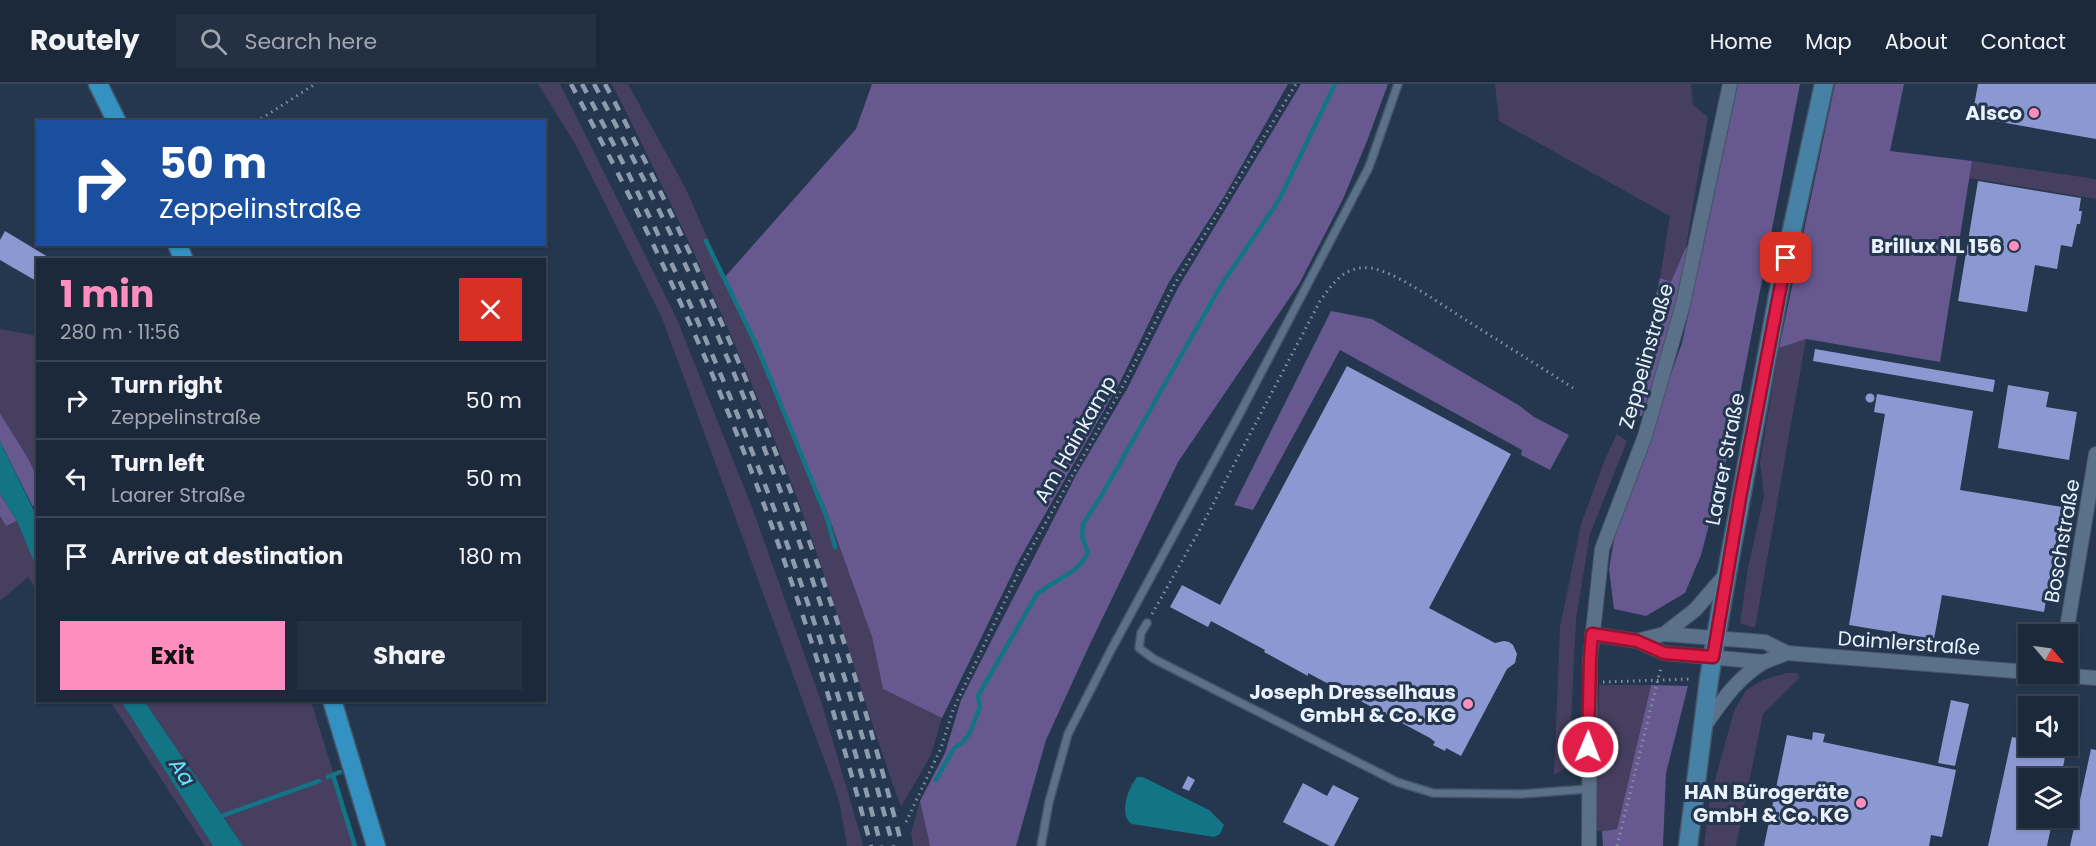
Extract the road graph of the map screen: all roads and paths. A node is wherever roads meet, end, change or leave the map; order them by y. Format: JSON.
{"nodes":[{"id":1,"x":98,"y":84,"type":"edge"},
{"id":2,"x":315,"y":84,"type":"edge"},
{"id":3,"x":1296,"y":84,"type":"edge"},
{"id":4,"x":1398,"y":84,"type":"edge"},
{"id":5,"x":1730,"y":84,"type":"edge"},
{"id":6,"x":1824,"y":84,"type":"edge"},
{"id":7,"x":116,"y":120,"type":"edge"},
{"id":8,"x":259,"y":120,"type":"edge"},
{"id":9,"x":1573,"y":388,"type":"dead end"},
{"id":10,"x":2096,"y":454,"type":"edge"},
{"id":11,"x":1727,"y":573,"type":"junction"},
{"id":12,"x":1147,"y":624,"type":"joint"},
{"id":13,"x":2068,"y":624,"type":"edge"},
{"id":14,"x":1592,"y":634,"type":"junction"},
{"id":15,"x":1664,"y":634,"type":"junction"},
{"id":16,"x":1716,"y":638,"type":"junction"},
{"id":17,"x":1637,"y":641,"type":"junction"},
{"id":18,"x":1787,"y":653,"type":"junction"},
{"id":19,"x":1713,"y":657,"type":"junction"},
{"id":20,"x":1764,"y":662,"type":"junction"},
{"id":21,"x":2018,"y":671,"type":"edge"},
{"id":22,"x":2078,"y":676,"type":"edge"},
{"id":23,"x":2096,"y":678,"type":"edge"},
{"id":24,"x":1709,"y":679,"type":"junction"},
{"id":25,"x":1658,"y":680,"type":"junction"},
{"id":26,"x":1589,"y":682,"type":"junction"},
{"id":27,"x":333,"y":702,"type":"edge"},
{"id":28,"x":1703,"y":727,"type":"junction"},
{"id":29,"x":1588,"y":789,"type":"junction"},
{"id":30,"x":906,"y":822,"type":"dead end"},
{"id":31,"x":376,"y":846,"type":"edge"},
{"id":32,"x":1041,"y":846,"type":"edge"},
{"id":33,"x":1589,"y":846,"type":"edge"},
{"id":34,"x":1617,"y":846,"type":"edge"},
{"id":35,"x":1688,"y":846,"type":"edge"}],
"edges":[{"from":1,"to":7,"type":"main road"},
{"from":2,"to":8,"type":"path"},
{"from":3,"to":30,"type":"path","name":"Am Hainkamp"},
{"from":4,"to":32,"type":"lane"},
{"from":5,"to":14,"type":"street","name":"Zeppelinstraße"},
{"from":6,"to":11,"type":"main road","name":"Laarer Straße"},
{"from":9,"to":12,"type":"path"},
{"from":10,"to":13,"type":"street","name":"Boschstraße"},
{"from":11,"to":15,"type":"street"},
{"from":11,"to":16,"type":"main road","name":"Laarer Straße"},
{"from":12,"to":29,"type":"lane"},
{"from":14,"to":17,"type":"street"},
{"from":14,"to":26,"type":"street","name":"Zeppelinstraße"},
{"from":15,"to":16,"type":"street"},
{"from":15,"to":17,"type":"street"},
{"from":16,"to":18,"type":"street","name":"Daimlerstraße"},
{"from":16,"to":19,"type":"main road","name":"Laarer Straße"},
{"from":17,"to":19,"type":"street"},
{"from":18,"to":20,"type":"street","name":"Daimlerstraße"},
{"from":18,"to":21,"type":"street","name":"Daimlerstraße"},
{"from":19,"to":20,"type":"street","name":"Daimlerstraße"},
{"from":19,"to":24,"type":"main road","name":"Laarer Straße"},
{"from":20,"to":28,"type":"street","name":"Daimlerstraße"},
{"from":22,"to":23,"type":"street"},
{"from":24,"to":25,"type":"path"},
{"from":24,"to":28,"type":"main road","name":"Laarer Straße"},
{"from":25,"to":26,"type":"path"},
{"from":25,"to":34,"type":"path"},
{"from":26,"to":29,"type":"street","name":"Zeppelinstraße"},
{"from":27,"to":31,"type":"main road"},
{"from":28,"to":35,"type":"main road","name":"Laarer Straße"},
{"from":29,"to":33,"type":"street","name":"Zeppelinstraße"}]}
